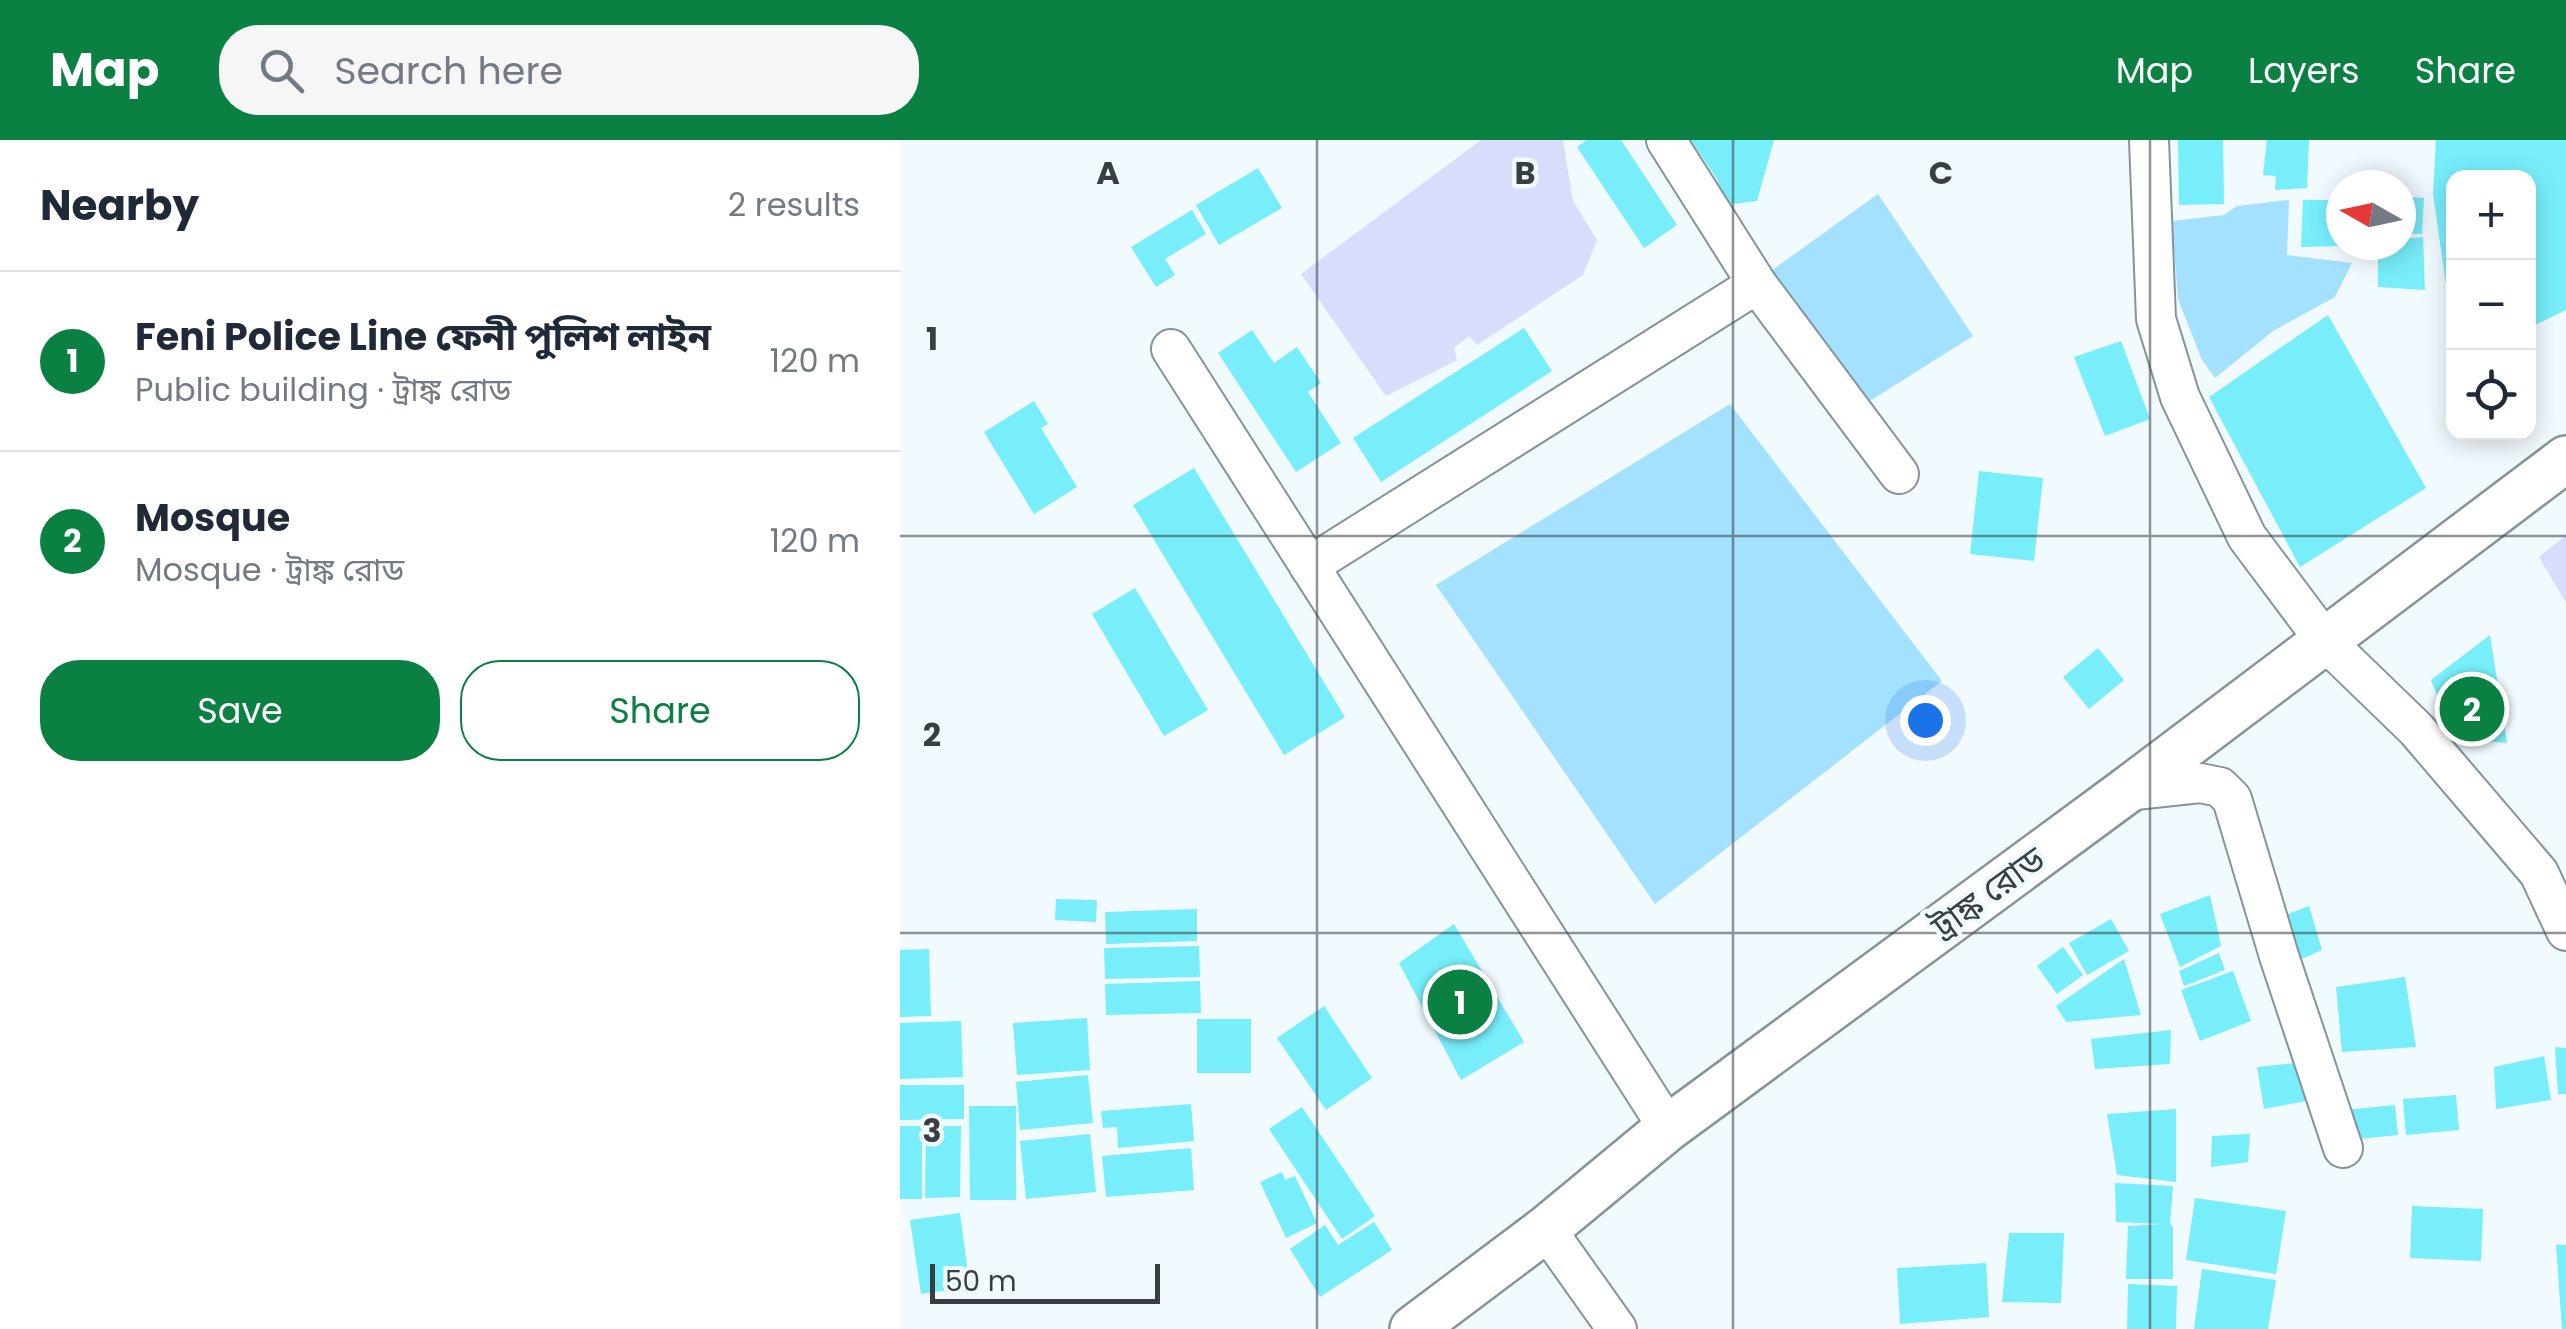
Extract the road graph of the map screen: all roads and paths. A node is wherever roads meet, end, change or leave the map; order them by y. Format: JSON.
{"nodes":[{"id":1,"x":1666,"y":140,"type":"edge"},
{"id":2,"x":2149,"y":140,"type":"edge"},
{"id":3,"x":1758,"y":284,"type":"junction"},
{"id":4,"x":1171,"y":349,"type":"dead end"},
{"id":5,"x":2566,"y":459,"type":"edge"},
{"id":6,"x":1899,"y":474,"type":"dead end"},
{"id":7,"x":1309,"y":566,"type":"junction"},
{"id":8,"x":2325,"y":641,"type":"junction"},
{"id":9,"x":2126,"y":791,"type":"junction"},
{"id":10,"x":2566,"y":931,"type":"edge"},
{"id":11,"x":1668,"y":1128,"type":"junction"},
{"id":12,"x":2343,"y":1148,"type":"dead end"},
{"id":13,"x":1546,"y":1229,"type":"junction"},
{"id":14,"x":1413,"y":1329,"type":"edge"},
{"id":15,"x":1617,"y":1329,"type":"edge"}],
"edges":[{"from":1,"to":3,"type":"street"},
{"from":2,"to":8,"type":"street"},
{"from":3,"to":6,"type":"street"},
{"from":3,"to":7,"type":"street"},
{"from":4,"to":7,"type":"street"},
{"from":5,"to":8,"type":"main road","name":"ট্রাঙ্ক রোড"},
{"from":7,"to":11,"type":"street"},
{"from":8,"to":9,"type":"main road","name":"ট্রাঙ্ক রোড"},
{"from":8,"to":10,"type":"street"},
{"from":9,"to":11,"type":"main road","name":"ট্রাঙ্ক রোড"},
{"from":9,"to":12,"type":"street"},
{"from":11,"to":13,"type":"main road","name":"ট্রাঙ্ক রোড"},
{"from":13,"to":14,"type":"main road","name":"ট্রাঙ্ক রোড"},
{"from":13,"to":15,"type":"street"}]}
